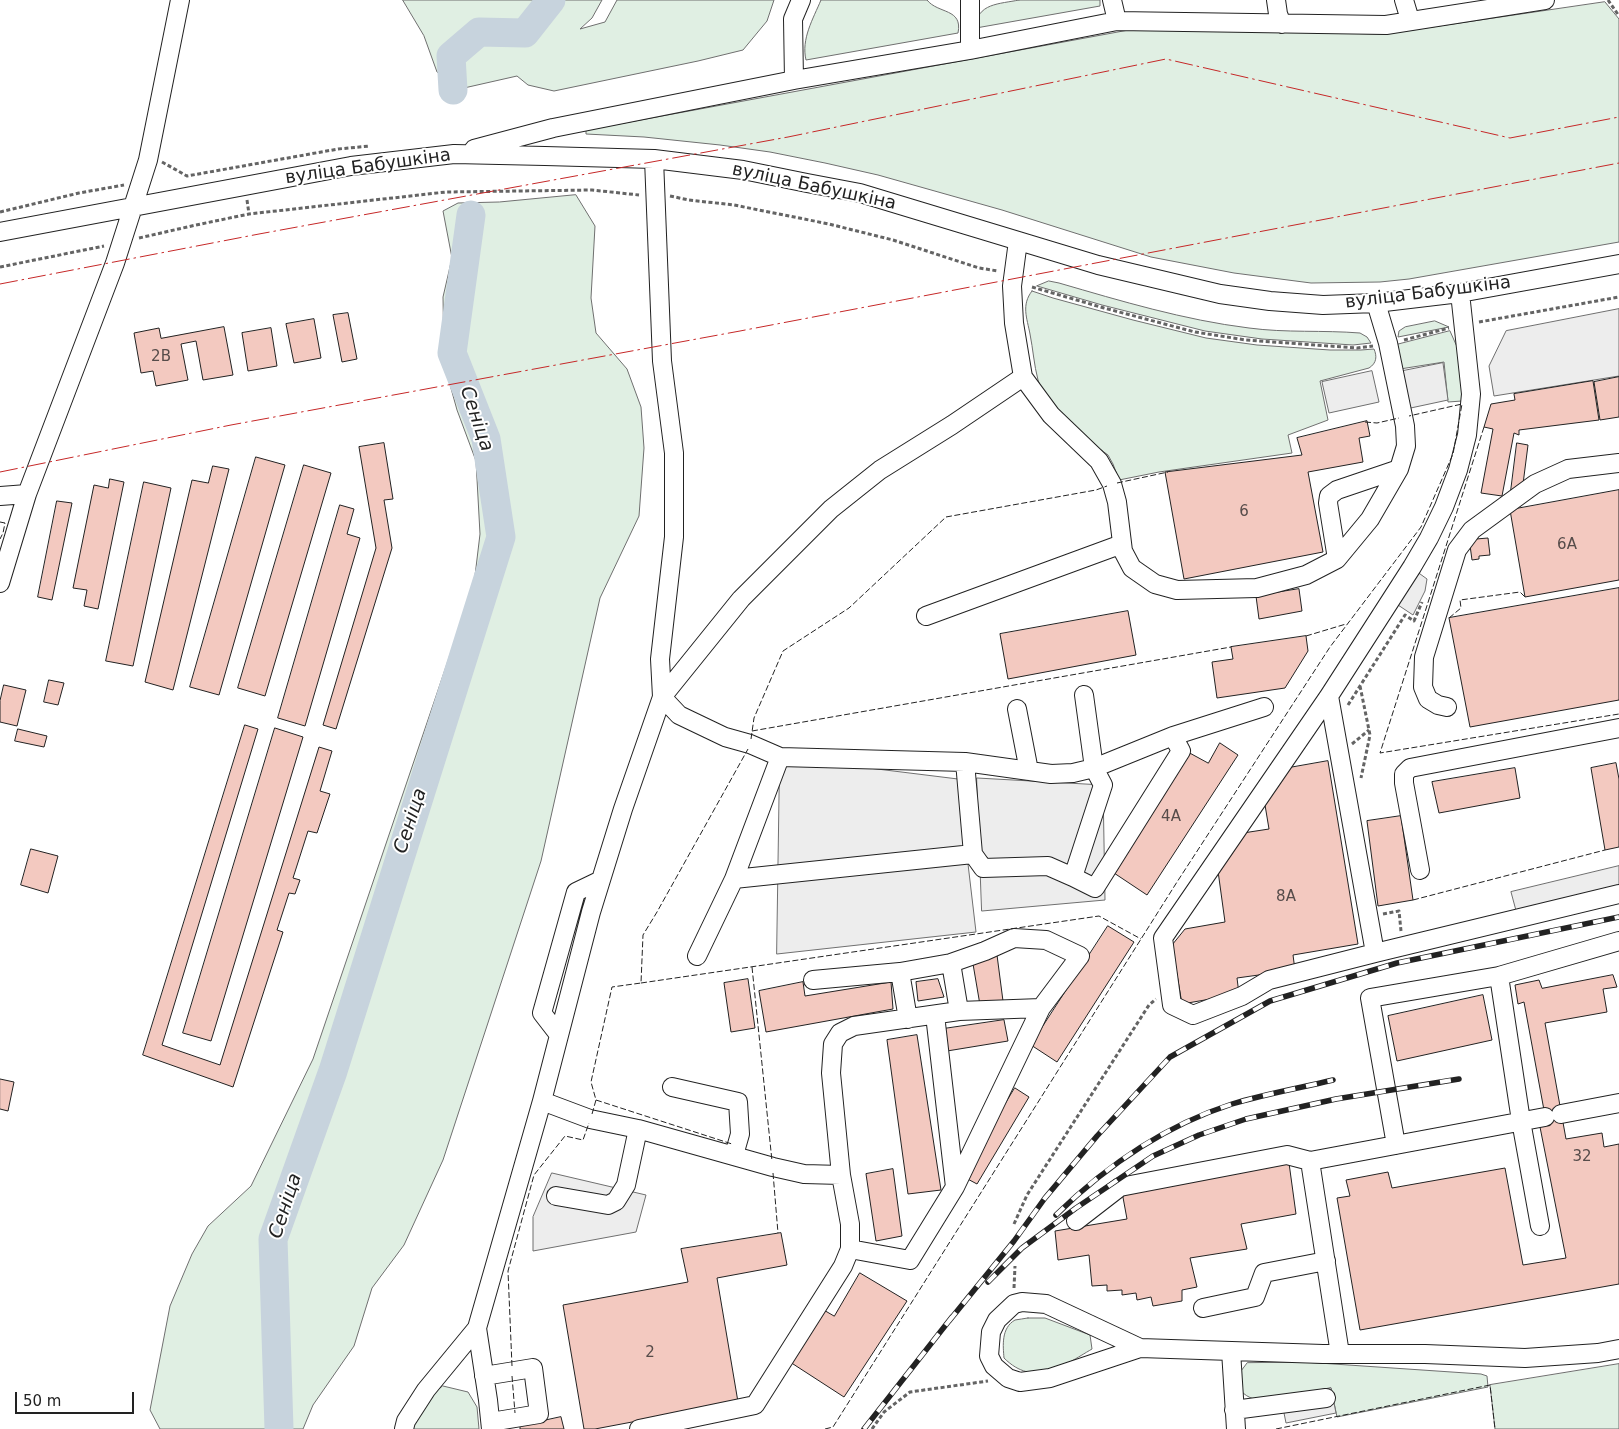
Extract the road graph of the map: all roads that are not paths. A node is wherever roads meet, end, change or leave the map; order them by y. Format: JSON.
{"nodes":[{"id":1,"x":180,"y":0,"type":"edge"},
{"id":2,"x":801,"y":0,"type":"edge"},
{"id":3,"x":970,"y":0,"type":"edge"},
{"id":4,"x":1112,"y":0,"type":"edge"},
{"id":5,"x":1276,"y":0,"type":"edge"},
{"id":6,"x":1404,"y":0,"type":"edge"},
{"id":7,"x":1545,"y":0,"type":"edge"},
{"id":8,"x":1410,"y":20,"type":"junction"},
{"id":9,"x":1117,"y":21,"type":"junction"},
{"id":10,"x":1282,"y":24,"type":"junction"},
{"id":11,"x":970,"y":50,"type":"junction"},
{"id":12,"x":794,"y":80,"type":"junction"},
{"id":13,"x":454,"y":154,"type":"junction"},
{"id":14,"x":654,"y":159,"type":"junction"},
{"id":15,"x":133,"y":206,"type":"junction"},
{"id":16,"x":0,"y":232,"type":"edge"},
{"id":17,"x":1018,"y":241,"type":"junction"},
{"id":18,"x":1619,"y":264,"type":"edge"},
{"id":19,"x":1460,"y":293,"type":"junction"},
{"id":20,"x":1376,"y":303,"type":"junction"},
{"id":21,"x":1023,"y":377,"type":"junction"},
{"id":22,"x":1619,"y":463,"type":"edge"},
{"id":23,"x":1399,"y":470,"type":"junction"},
{"id":24,"x":27,"y":494,"type":"junction"},
{"id":25,"x":0,"y":496,"type":"edge"},
{"id":26,"x":1122,"y":544,"type":"junction"},
{"id":27,"x":1337,"y":559,"type":"junction"},
{"id":28,"x":0,"y":583,"type":"edge"},
{"id":29,"x":926,"y":616,"type":"dead end"},
{"id":30,"x":1084,"y":695,"type":"dead end"},
{"id":31,"x":1329,"y":696,"type":"junction"},
{"id":32,"x":662,"y":697,"type":"junction"},
{"id":33,"x":1447,"y":707,"type":"dead end"},
{"id":34,"x":1264,"y":708,"type":"dead end"},
{"id":35,"x":1017,"y":709,"type":"dead end"},
{"id":36,"x":1619,"y":728,"type":"edge"},
{"id":37,"x":1173,"y":736,"type":"junction"},
{"id":38,"x":780,"y":757,"type":"junction"},
{"id":39,"x":966,"y":762,"type":"junction"},
{"id":40,"x":1094,"y":768,"type":"junction"},
{"id":41,"x":1029,"y":771,"type":"junction"},
{"id":42,"x":973,"y":854,"type":"junction"},
{"id":43,"x":1420,"y":870,"type":"dead end"},
{"id":44,"x":1073,"y":877,"type":"junction"},
{"id":45,"x":734,"y":879,"type":"junction"},
{"id":46,"x":1619,"y":894,"type":"edge"},
{"id":47,"x":1619,"y":941,"type":"edge"},
{"id":48,"x":1375,"y":953,"type":"junction"},
{"id":49,"x":698,"y":956,"type":"dead end"},
{"id":50,"x":951,"y":963,"type":"junction"},
{"id":51,"x":900,"y":972,"type":"junction"},
{"id":52,"x":1499,"y":976,"type":"junction"},
{"id":53,"x":813,"y":980,"type":"dead end"},
{"id":54,"x":1041,"y":1008,"type":"junction"},
{"id":55,"x":959,"y":1012,"type":"junction"},
{"id":56,"x":935,"y":1015,"type":"junction"},
{"id":57,"x":908,"y":1019,"type":"junction"},
{"id":58,"x":672,"y":1087,"type":"dead end"},
{"id":59,"x":542,"y":1102,"type":"junction"},
{"id":60,"x":1619,"y":1103,"type":"edge"},
{"id":61,"x":1521,"y":1121,"type":"junction"},
{"id":62,"x":638,"y":1129,"type":"junction"},
{"id":63,"x":1396,"y":1145,"type":"junction"},
{"id":64,"x":734,"y":1155,"type":"junction"},
{"id":65,"x":1310,"y":1161,"type":"junction"},
{"id":66,"x":841,"y":1175,"type":"junction"},
{"id":67,"x":955,"y":1187,"type":"junction"},
{"id":68,"x":556,"y":1196,"type":"dead end"},
{"id":69,"x":1076,"y":1221,"type":"dead end"},
{"id":70,"x":1540,"y":1226,"type":"dead end"},
{"id":71,"x":850,"y":1248,"type":"junction"},
{"id":72,"x":1326,"y":1261,"type":"junction"},
{"id":73,"x":1203,"y":1308,"type":"dead end"},
{"id":74,"x":476,"y":1328,"type":"junction"},
{"id":75,"x":1140,"y":1348,"type":"junction"},
{"id":76,"x":1619,"y":1349,"type":"edge"},
{"id":77,"x":1231,"y":1351,"type":"junction"},
{"id":78,"x":1340,"y":1354,"type":"junction"},
{"id":79,"x":484,"y":1376,"type":"junction"},
{"id":80,"x":1326,"y":1398,"type":"dead end"},
{"id":81,"x":1234,"y":1410,"type":"junction"},
{"id":82,"x":491,"y":1426,"type":"edge"},
{"id":83,"x":404,"y":1429,"type":"edge"},
{"id":84,"x":639,"y":1429,"type":"edge"},
{"id":85,"x":1236,"y":1429,"type":"edge"}],
"edges":[{"from":1,"to":15,"type":"street"},
{"from":2,"to":12,"type":"street"},
{"from":3,"to":11,"type":"street"},
{"from":4,"to":9,"type":"street"},
{"from":5,"to":10,"type":"street"},
{"from":6,"to":8,"type":"street"},
{"from":7,"to":8,"type":"street"},
{"from":8,"to":10,"type":"street"},
{"from":9,"to":10,"type":"street"},
{"from":9,"to":11,"type":"street"},
{"from":11,"to":12,"type":"street"},
{"from":12,"to":13,"type":"street"},
{"from":13,"to":14,"type":"street","name":"вуліца Бабушкіна"},
{"from":13,"to":15,"type":"street","name":"вуліца Бабушкіна"},
{"from":14,"to":17,"type":"street","name":"вуліца Бабушкіна"},
{"from":14,"to":32,"type":"street"},
{"from":15,"to":16,"type":"street","name":"вуліца Бабушкіна"},
{"from":15,"to":24,"type":"street"},
{"from":17,"to":20,"type":"street","name":"вуліца Бабушкіна"},
{"from":17,"to":21,"type":"street"},
{"from":18,"to":19,"type":"street","name":"вуліца Бабушкіна"},
{"from":19,"to":20,"type":"street","name":"вуліца Бабушкіна"},
{"from":19,"to":31,"type":"street"},
{"from":20,"to":23,"type":"street"},
{"from":21,"to":26,"type":"street"},
{"from":21,"to":32,"type":"street"},
{"from":22,"to":33,"type":"street"},
{"from":23,"to":27,"type":"street"},
{"from":23,"to":27,"type":"street"},
{"from":24,"to":25,"type":"street"},
{"from":24,"to":28,"type":"street"},
{"from":26,"to":27,"type":"street"},
{"from":26,"to":29,"type":"street"},
{"from":30,"to":40,"type":"street"},
{"from":31,"to":48,"type":"street"},
{"from":31,"to":48,"type":"street"},
{"from":32,"to":38,"type":"street"},
{"from":32,"to":59,"type":"street"},
{"from":34,"to":37,"type":"street"},
{"from":35,"to":41,"type":"street"},
{"from":36,"to":43,"type":"street"},
{"from":37,"to":40,"type":"street"},
{"from":37,"to":44,"type":"street"},
{"from":38,"to":39,"type":"street"},
{"from":38,"to":45,"type":"street"},
{"from":39,"to":41,"type":"street"},
{"from":39,"to":42,"type":"street"},
{"from":40,"to":41,"type":"street"},
{"from":40,"to":44,"type":"street"},
{"from":42,"to":44,"type":"street"},
{"from":42,"to":45,"type":"street"},
{"from":45,"to":49,"type":"street"},
{"from":46,"to":48,"type":"street"},
{"from":47,"to":52,"type":"street"},
{"from":50,"to":51,"type":"street"},
{"from":50,"to":54,"type":"street"},
{"from":50,"to":55,"type":"street"},
{"from":51,"to":53,"type":"street"},
{"from":51,"to":57,"type":"street"},
{"from":52,"to":61,"type":"street"},
{"from":52,"to":63,"type":"street"},
{"from":54,"to":55,"type":"street"},
{"from":54,"to":67,"type":"street"},
{"from":55,"to":56,"type":"street"},
{"from":56,"to":57,"type":"street"},
{"from":56,"to":67,"type":"street"},
{"from":57,"to":66,"type":"street"},
{"from":58,"to":64,"type":"street"},
{"from":59,"to":62,"type":"street"},
{"from":59,"to":74,"type":"street"},
{"from":60,"to":61,"type":"street"},
{"from":61,"to":63,"type":"street"},
{"from":61,"to":70,"type":"street"},
{"from":62,"to":64,"type":"street"},
{"from":62,"to":68,"type":"street"},
{"from":63,"to":65,"type":"street"},
{"from":64,"to":66,"type":"street"},
{"from":65,"to":69,"type":"street"},
{"from":65,"to":72,"type":"street"},
{"from":66,"to":71,"type":"street"},
{"from":67,"to":71,"type":"street"},
{"from":71,"to":84,"type":"street"},
{"from":72,"to":73,"type":"street"},
{"from":72,"to":78,"type":"street"},
{"from":74,"to":79,"type":"street"},
{"from":74,"to":83,"type":"street"},
{"from":75,"to":75,"type":"street"},
{"from":75,"to":77,"type":"street"},
{"from":76,"to":78,"type":"street"},
{"from":77,"to":78,"type":"street"},
{"from":77,"to":81,"type":"street"},
{"from":79,"to":82,"type":"street"},
{"from":79,"to":82,"type":"street"},
{"from":80,"to":81,"type":"street"},
{"from":81,"to":85,"type":"street"}]}
